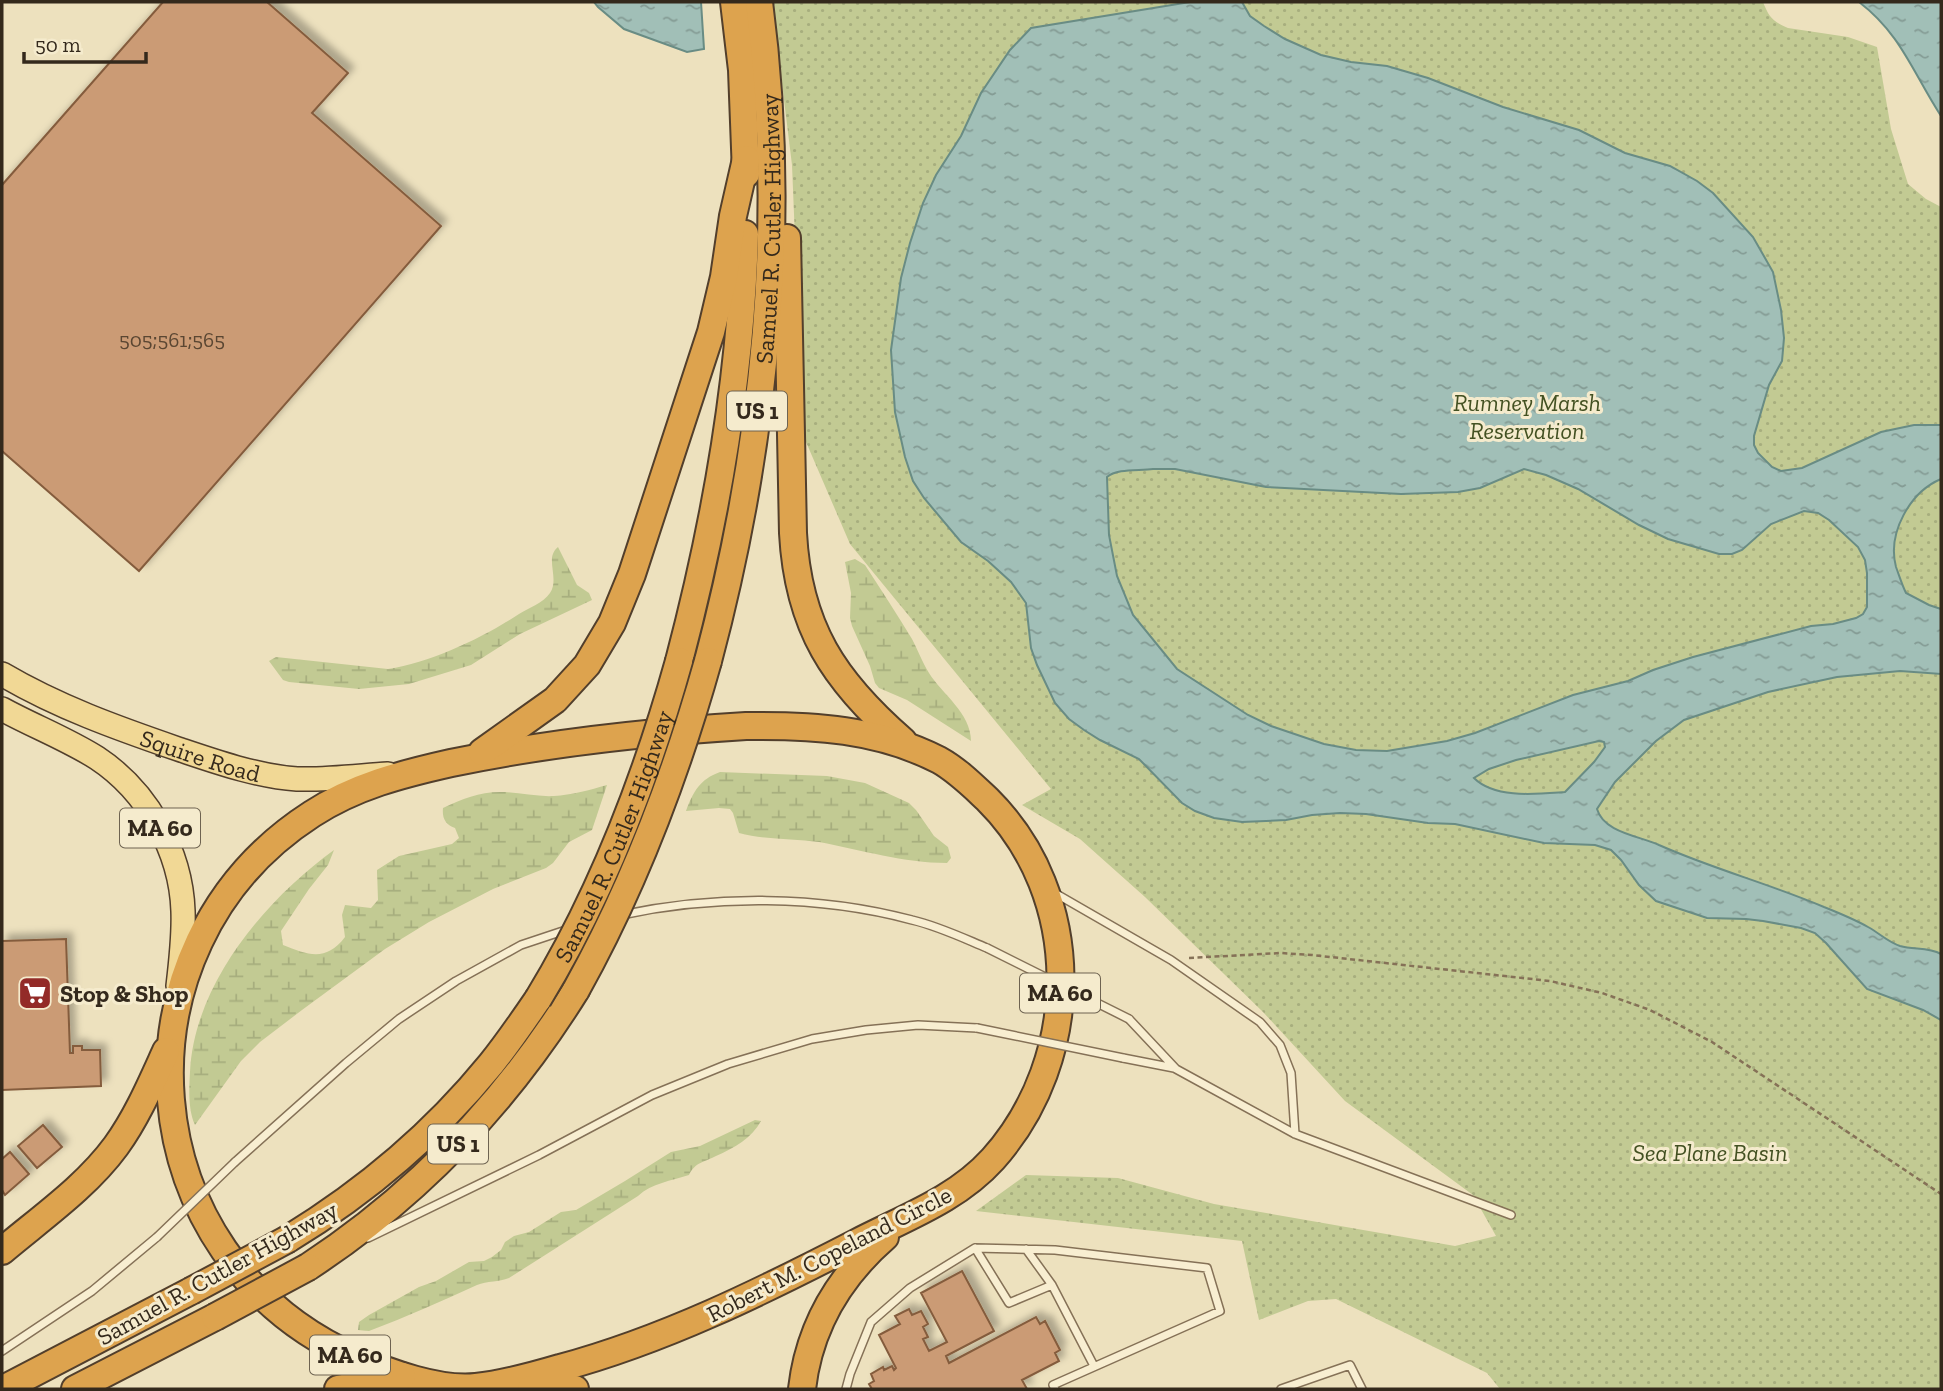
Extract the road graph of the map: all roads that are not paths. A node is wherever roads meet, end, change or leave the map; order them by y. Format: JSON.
{"nodes":[{"id":1,"x":734,"y":2,"type":"edge"},
{"id":2,"x":759,"y":2,"type":"edge"},
{"id":3,"x":752,"y":43,"type":"junction"},
{"id":4,"x":759,"y":158,"type":"junction"},
{"id":5,"x":2,"y":674,"type":"edge"},
{"id":6,"x":2,"y":709,"type":"edge"},
{"id":7,"x":913,"y":749,"type":"junction"},
{"id":8,"x":473,"y":758,"type":"junction"},
{"id":9,"x":412,"y":772,"type":"junction"},
{"id":10,"x":1043,"y":887,"type":"junction"},
{"id":11,"x":607,"y":918,"type":"dead end"},
{"id":12,"x":594,"y":921,"type":"dead end"},
{"id":13,"x":173,"y":1033,"type":"junction"},
{"id":14,"x":1176,"y":1069,"type":"junction"},
{"id":15,"x":1295,"y":1135,"type":"junction"},
{"id":16,"x":924,"y":1210,"type":"junction"},
{"id":17,"x":1511,"y":1214,"type":"dead end"},
{"id":18,"x":975,"y":1248,"type":"junction"},
{"id":19,"x":1026,"y":1249,"type":"junction"},
{"id":20,"x":2,"y":1251,"type":"edge"},
{"id":21,"x":308,"y":1267,"type":"junction"},
{"id":22,"x":1052,"y":1284,"type":"junction"},
{"id":23,"x":2,"y":1351,"type":"edge"},
{"id":24,"x":1094,"y":1366,"type":"junction"},
{"id":25,"x":404,"y":1375,"type":"junction"},
{"id":26,"x":3,"y":1389,"type":"edge"},
{"id":27,"x":75,"y":1389,"type":"edge"},
{"id":28,"x":338,"y":1389,"type":"edge"},
{"id":29,"x":478,"y":1389,"type":"edge"},
{"id":30,"x":531,"y":1389,"type":"edge"},
{"id":31,"x":575,"y":1389,"type":"edge"},
{"id":32,"x":802,"y":1389,"type":"edge"},
{"id":33,"x":846,"y":1389,"type":"edge"},
{"id":34,"x":1055,"y":1389,"type":"edge"},
{"id":35,"x":1281,"y":1389,"type":"edge"},
{"id":36,"x":1362,"y":1389,"type":"edge"}],
"edges":[{"from":1,"to":3,"type":"highway","name":"Samuel R. Cutler Highway","number":"US 1"},
{"from":2,"to":3,"type":"highway","name":"Samuel R. Cutler Highway","number":"US 1"},
{"from":3,"to":4,"type":"highway","name":"Samuel R. Cutler Highway","number":"US 1"},
{"from":4,"to":7,"type":"highway"},
{"from":4,"to":8,"type":"highway"},
{"from":4,"to":21,"type":"highway","name":"Samuel R. Cutler Highway","number":"US 1","bridge":true},
{"from":4,"to":26,"type":"highway","name":"Samuel R. Cutler Highway","number":"US 1","bridge":true},
{"from":5,"to":9,"type":"main road","name":"Squire Road","number":"MA 60"},
{"from":6,"to":13,"type":"main road","name":"Squire Road","number":"MA 60"},
{"from":7,"to":8,"type":"highway","name":"Robert M. Copeland Circle","number":"MA 60"},
{"from":7,"to":10,"type":"highway","name":"Robert M. Copeland Circle","number":"MA 60"},
{"from":8,"to":9,"type":"highway","name":"Robert M. Copeland Circle","number":"MA 60"},
{"from":9,"to":13,"type":"highway","name":"Robert M. Copeland Circle"},
{"from":10,"to":15,"type":"lane"},
{"from":10,"to":16,"type":"highway","name":"Robert M. Copeland Circle","number":"MA 60"},
{"from":11,"to":14,"type":"lane","bridge":true},
{"from":12,"to":23,"type":"lane","bridge":true},
{"from":13,"to":20,"type":"highway"},
{"from":13,"to":25,"type":"highway","name":"Robert M. Copeland Circle","number":"MA 60"},
{"from":14,"to":15,"type":"lane"},
{"from":14,"to":21,"type":"lane","bridge":true},
{"from":15,"to":17,"type":"lane"},
{"from":16,"to":29,"type":"highway","name":"Robert M. Copeland Circle"},
{"from":16,"to":32,"type":"highway","number":"MA 60"},
{"from":18,"to":19,"type":"lane"},
{"from":18,"to":22,"type":"lane"},
{"from":18,"to":33,"type":"lane"},
{"from":19,"to":22,"type":"lane"},
{"from":19,"to":24,"type":"lane"},
{"from":21,"to":27,"type":"highway","name":"Samuel R. Cutler Highway","number":"US 1","bridge":true},
{"from":22,"to":24,"type":"lane"},
{"from":24,"to":34,"type":"lane"},
{"from":25,"to":28,"type":"highway"},
{"from":25,"to":29,"type":"highway","name":"Robert M. Copeland Circle","number":"MA 60"},
{"from":30,"to":31,"type":"highway"},
{"from":35,"to":36,"type":"lane"}]}
